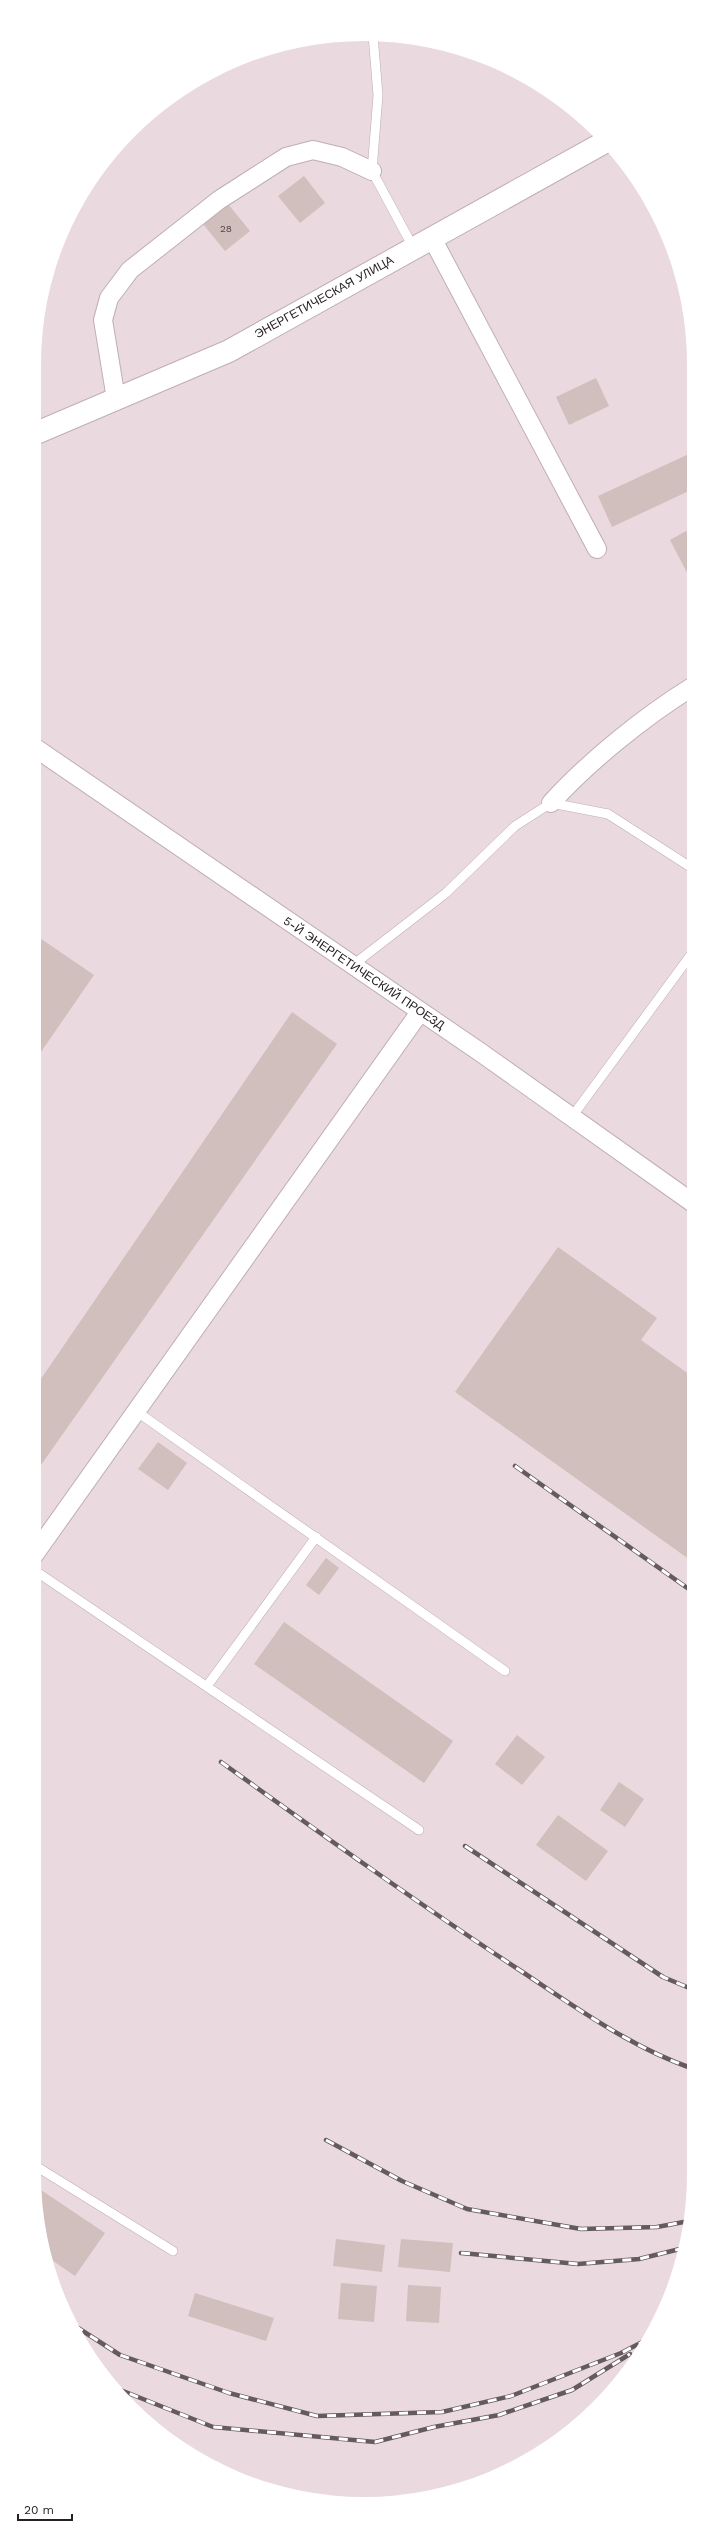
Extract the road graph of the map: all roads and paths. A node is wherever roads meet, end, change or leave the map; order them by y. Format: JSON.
{"nodes":[{"id":1,"x":374,"y":41,"type":"edge"},
{"id":2,"x":600,"y":144,"type":"edge"},
{"id":3,"x":372,"y":171,"type":"junction"},
{"id":4,"x":422,"y":242,"type":"junction"},
{"id":5,"x":116,"y":399,"type":"junction"},
{"id":6,"x":41,"y":431,"type":"edge"},
{"id":7,"x":597,"y":549,"type":"dead end"},
{"id":8,"x":687,"y":690,"type":"edge"},
{"id":9,"x":41,"y":752,"type":"edge"},
{"id":10,"x":551,"y":804,"type":"junction"},
{"id":11,"x":687,"y":865,"type":"edge"},
{"id":12,"x":687,"y":960,"type":"edge"},
{"id":13,"x":353,"y":965,"type":"junction"},
{"id":14,"x":420,"y":1012,"type":"junction"},
{"id":15,"x":571,"y":1118,"type":"junction"},
{"id":16,"x":687,"y":1199,"type":"edge"},
{"id":17,"x":136,"y":1411,"type":"junction"},
{"id":18,"x":316,"y":1537,"type":"junction"},
{"id":19,"x":41,"y":1545,"type":"edge"},
{"id":20,"x":41,"y":1575,"type":"edge"},
{"id":21,"x":505,"y":1671,"type":"dead end"},
{"id":22,"x":207,"y":1686,"type":"junction"},
{"id":23,"x":419,"y":1830,"type":"dead end"},
{"id":24,"x":41,"y":2169,"type":"edge"},
{"id":25,"x":173,"y":2251,"type":"dead end"}],
"edges":[{"from":1,"to":3,"type":"lane"},
{"from":2,"to":4,"type":"main road","name":"ЭНЕРГЕТИЧЕСКАЯ УЛИЦА"},
{"from":3,"to":4,"type":"lane"},
{"from":3,"to":5,"type":"street"},
{"from":4,"to":5,"type":"main road","name":"ЭНЕРГЕТИЧЕСКАЯ УЛИЦА"},
{"from":4,"to":7,"type":"street"},
{"from":5,"to":6,"type":"main road","name":"ЭНЕРГЕТИЧЕСКАЯ УЛИЦА"},
{"from":8,"to":10,"type":"street"},
{"from":9,"to":13,"type":"street","name":"5-Й ЭНЕРГЕТИЧЕСКИЙ ПРОЕЗД"},
{"from":10,"to":11,"type":"lane"},
{"from":10,"to":13,"type":"lane"},
{"from":12,"to":15,"type":"lane"},
{"from":13,"to":14,"type":"street","name":"5-Й ЭНЕРГЕТИЧЕСКИЙ ПРОЕЗД"},
{"from":14,"to":15,"type":"street","name":"5-Й ЭНЕРГЕТИЧЕСКИЙ ПРОЕЗД"},
{"from":14,"to":17,"type":"street"},
{"from":15,"to":16,"type":"street","name":"5-Й ЭНЕРГЕТИЧЕСКИЙ ПРОЕЗД"},
{"from":17,"to":18,"type":"lane"},
{"from":17,"to":19,"type":"street"},
{"from":18,"to":21,"type":"lane"},
{"from":18,"to":22,"type":"lane"},
{"from":20,"to":22,"type":"lane"},
{"from":22,"to":23,"type":"lane"},
{"from":24,"to":25,"type":"lane"}]}
